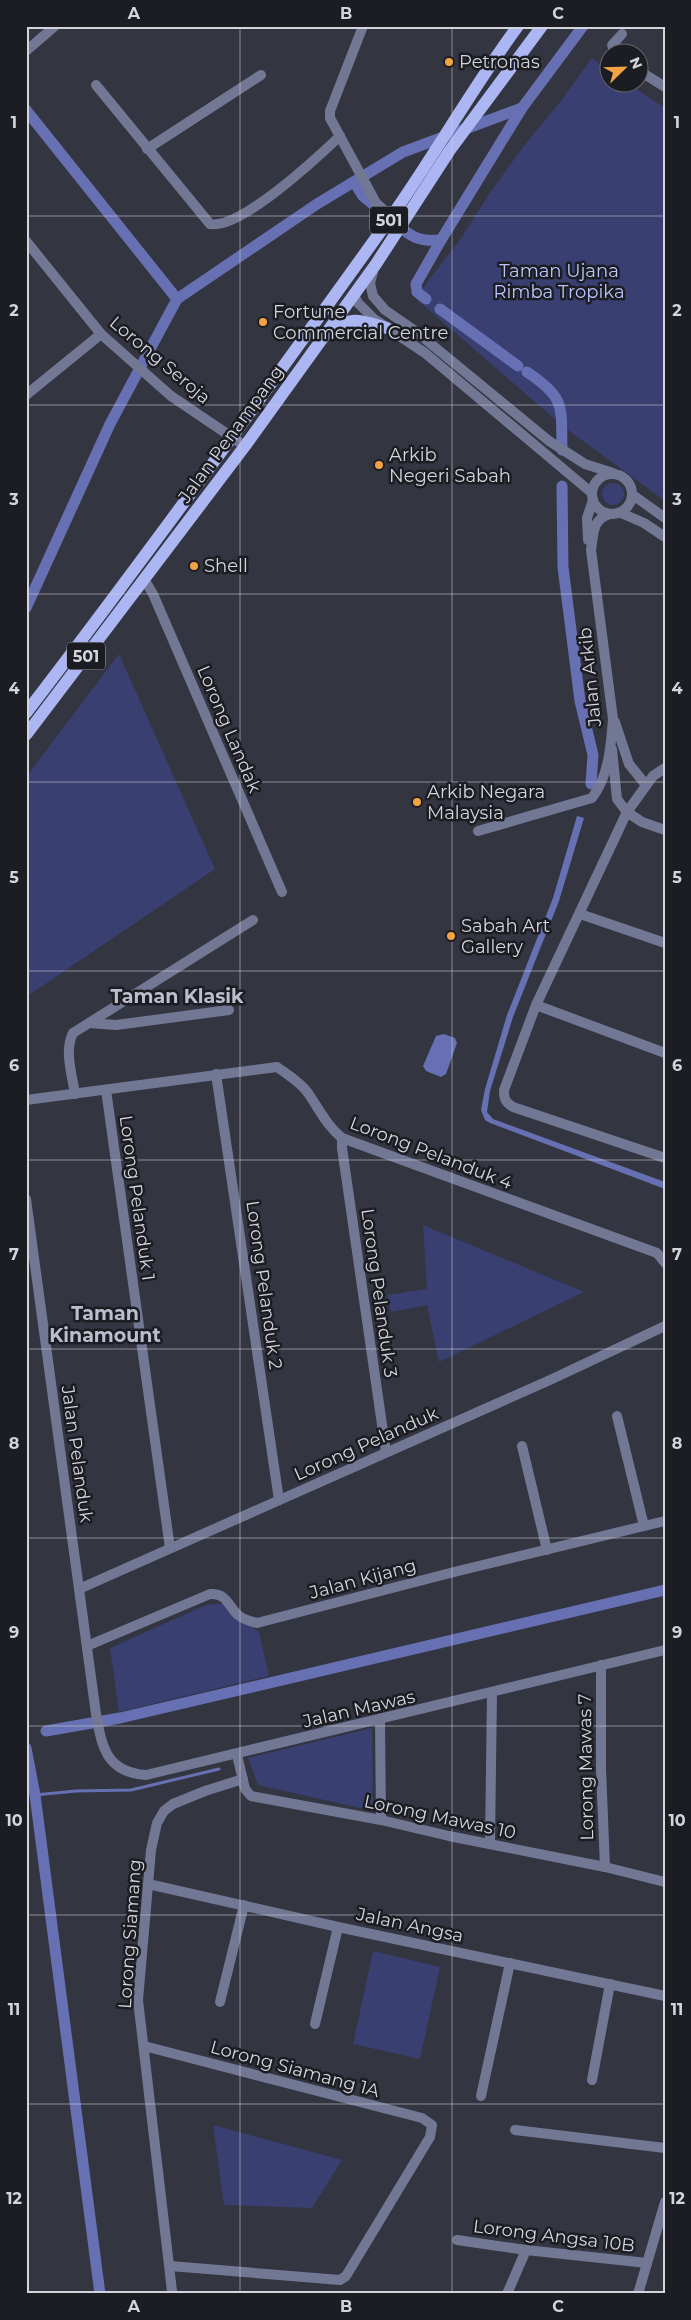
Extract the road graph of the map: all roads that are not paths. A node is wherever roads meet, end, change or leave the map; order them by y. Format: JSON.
{"nodes":[{"id":1,"x":55,"y":26,"type":"edge"},
{"id":2,"x":363,"y":26,"type":"edge"},
{"id":3,"x":518,"y":26,"type":"edge"},
{"id":4,"x":542,"y":26,"type":"edge"},
{"id":5,"x":622,"y":34,"type":"dead end"},
{"id":6,"x":615,"y":42,"type":"edge"},
{"id":7,"x":26,"y":51,"type":"edge"},
{"id":8,"x":261,"y":75,"type":"dead end"},
{"id":9,"x":648,"y":76,"type":"edge"},
{"id":10,"x":96,"y":85,"type":"dead end"},
{"id":11,"x":665,"y":87,"type":"edge"},
{"id":12,"x":340,"y":136,"type":"junction"},
{"id":13,"x":147,"y":149,"type":"junction"},
{"id":14,"x":391,"y":216,"type":"junction"},
{"id":15,"x":26,"y":241,"type":"edge"},
{"id":16,"x":378,"y":259,"type":"junction"},
{"id":17,"x":353,"y":268,"type":"junction"},
{"id":18,"x":354,"y":295,"type":"junction"},
{"id":19,"x":385,"y":310,"type":"junction"},
{"id":20,"x":366,"y":313,"type":"junction"},
{"id":21,"x":387,"y":328,"type":"junction"},
{"id":22,"x":101,"y":334,"type":"junction"},
{"id":23,"x":321,"y":341,"type":"junction"},
{"id":24,"x":26,"y":394,"type":"edge"},
{"id":25,"x":232,"y":438,"type":"junction"},
{"id":26,"x":245,"y":446,"type":"junction"},
{"id":27,"x":612,"y":474,"type":"junction"},
{"id":28,"x":633,"y":495,"type":"junction"},
{"id":29,"x":592,"y":497,"type":"junction"},
{"id":30,"x":615,"y":514,"type":"junction"},
{"id":31,"x":665,"y":518,"type":"edge"},
{"id":32,"x":665,"y":537,"type":"edge"},
{"id":33,"x":158,"y":541,"type":"junction"},
{"id":34,"x":592,"y":550,"type":"junction"},
{"id":35,"x":144,"y":579,"type":"junction"},
{"id":36,"x":125,"y":584,"type":"junction"},
{"id":37,"x":26,"y":713,"type":"edge"},
{"id":38,"x":613,"y":719,"type":"junction"},
{"id":39,"x":27,"y":735,"type":"edge"},
{"id":40,"x":611,"y":744,"type":"junction"},
{"id":41,"x":626,"y":753,"type":"junction"},
{"id":42,"x":665,"y":768,"type":"edge"},
{"id":43,"x":653,"y":776,"type":"junction"},
{"id":44,"x":646,"y":785,"type":"junction"},
{"id":45,"x":627,"y":812,"type":"junction"},
{"id":46,"x":665,"y":830,"type":"edge"},
{"id":47,"x":478,"y":831,"type":"dead end"},
{"id":48,"x":282,"y":892,"type":"dead end"},
{"id":49,"x":580,"y":914,"type":"junction"},
{"id":50,"x":253,"y":920,"type":"dead end"},
{"id":51,"x":665,"y":943,"type":"edge"},
{"id":52,"x":536,"y":1005,"type":"junction"},
{"id":53,"x":229,"y":1010,"type":"dead end"},
{"id":54,"x":89,"y":1022,"type":"junction"},
{"id":55,"x":665,"y":1053,"type":"edge"},
{"id":56,"x":216,"y":1074,"type":"junction"},
{"id":57,"x":106,"y":1090,"type":"junction"},
{"id":58,"x":75,"y":1094,"type":"junction"},
{"id":59,"x":26,"y":1100,"type":"edge"},
{"id":60,"x":342,"y":1138,"type":"junction"},
{"id":61,"x":665,"y":1158,"type":"edge"},
{"id":62,"x":26,"y":1199,"type":"edge"},
{"id":63,"x":665,"y":1263,"type":"edge"},
{"id":64,"x":665,"y":1326,"type":"edge"},
{"id":65,"x":617,"y":1416,"type":"dead end"},
{"id":66,"x":522,"y":1446,"type":"dead end"},
{"id":67,"x":386,"y":1452,"type":"junction"},
{"id":68,"x":279,"y":1500,"type":"junction"},
{"id":69,"x":665,"y":1521,"type":"edge"},
{"id":70,"x":644,"y":1526,"type":"junction"},
{"id":71,"x":170,"y":1548,"type":"junction"},
{"id":72,"x":547,"y":1550,"type":"junction"},
{"id":73,"x":79,"y":1589,"type":"junction"},
{"id":74,"x":87,"y":1646,"type":"junction"},
{"id":75,"x":665,"y":1650,"type":"edge"},
{"id":76,"x":601,"y":1665,"type":"junction"},
{"id":77,"x":492,"y":1693,"type":"junction"},
{"id":78,"x":96,"y":1714,"type":"joint"},
{"id":79,"x":380,"y":1720,"type":"junction"},
{"id":80,"x":237,"y":1755,"type":"junction"},
{"id":81,"x":243,"y":1779,"type":"junction"},
{"id":82,"x":381,"y":1820,"type":"junction"},
{"id":83,"x":490,"y":1843,"type":"junction"},
{"id":84,"x":605,"y":1868,"type":"junction"},
{"id":85,"x":665,"y":1882,"type":"edge"},
{"id":86,"x":148,"y":1884,"type":"junction"},
{"id":87,"x":244,"y":1905,"type":"junction"},
{"id":88,"x":338,"y":1927,"type":"junction"},
{"id":89,"x":510,"y":1963,"type":"junction"},
{"id":90,"x":610,"y":1984,"type":"junction"},
{"id":91,"x":665,"y":1996,"type":"edge"},
{"id":92,"x":220,"y":2002,"type":"dead end"},
{"id":93,"x":315,"y":2024,"type":"dead end"},
{"id":94,"x":144,"y":2046,"type":"junction"},
{"id":95,"x":592,"y":2080,"type":"dead end"},
{"id":96,"x":481,"y":2096,"type":"dead end"},
{"id":97,"x":515,"y":2130,"type":"dead end"},
{"id":98,"x":665,"y":2148,"type":"edge"},
{"id":99,"x":665,"y":2202,"type":"edge"},
{"id":100,"x":456,"y":2240,"type":"dead end"},
{"id":101,"x":526,"y":2250,"type":"junction"},
{"id":102,"x":647,"y":2263,"type":"junction"},
{"id":103,"x":170,"y":2266,"type":"junction"},
{"id":104,"x":172,"y":2291,"type":"dead end"},
{"id":105,"x":507,"y":2294,"type":"edge"},
{"id":106,"x":638,"y":2294,"type":"edge"}],
"edges":[{"from":1,"to":7,"type":"street"},
{"from":2,"to":12,"type":"street"},
{"from":3,"to":14,"type":"main road","name":"Jalan Penampang","number":"501"},
{"from":4,"to":16,"type":"main road","name":"Jalan Penampang","number":"501"},
{"from":5,"to":6,"type":"street"},
{"from":8,"to":13,"type":"street"},
{"from":9,"to":11,"type":"street"},
{"from":10,"to":13,"type":"street"},
{"from":12,"to":13,"type":"street"},
{"from":12,"to":14,"type":"street"},
{"from":14,"to":17,"type":"main road","name":"Jalan Penampang","number":"501"},
{"from":15,"to":22,"type":"street","name":"Lorong Seroja"},
{"from":16,"to":18,"type":"main road","name":"Jalan Penampang","number":"501"},
{"from":16,"to":19,"type":"street"},
{"from":17,"to":18,"type":"main road"},
{"from":17,"to":25,"type":"main road","name":"Jalan Penampang","number":"501"},
{"from":18,"to":20,"type":"street"},
{"from":18,"to":23,"type":"main road","name":"Jalan Penampang","number":"501"},
{"from":19,"to":20,"type":"street"},
{"from":19,"to":27,"type":"street"},
{"from":20,"to":21,"type":"street"},
{"from":21,"to":23,"type":"main road"},
{"from":21,"to":29,"type":"street"},
{"from":22,"to":24,"type":"street"},
{"from":22,"to":25,"type":"street","name":"Lorong Seroja"},
{"from":23,"to":26,"type":"main road","name":"Jalan Penampang","number":"501"},
{"from":25,"to":26,"type":"street","name":"Lorong Seroja"},
{"from":25,"to":33,"type":"main road","name":"Jalan Penampang","number":"501"},
{"from":26,"to":35,"type":"main road","name":"Jalan Penampang","number":"501"},
{"from":27,"to":28,"type":"street"},
{"from":27,"to":29,"type":"street"},
{"from":28,"to":30,"type":"street"},
{"from":28,"to":31,"type":"street"},
{"from":29,"to":30,"type":"street"},
{"from":29,"to":34,"type":"street","name":"Jalan Arkib"},
{"from":30,"to":32,"type":"street"},
{"from":30,"to":34,"type":"street","name":"Jalan Arkib"},
{"from":33,"to":35,"type":"main road"},
{"from":33,"to":36,"type":"main road","name":"Jalan Penampang","number":"501"},
{"from":34,"to":38,"type":"street","name":"Jalan Arkib"},
{"from":35,"to":36,"type":"main road"},
{"from":35,"to":39,"type":"main road","name":"Jalan Penampang","number":"501"},
{"from":35,"to":48,"type":"street","name":"Lorong Landak"},
{"from":36,"to":37,"type":"main road","name":"Jalan Penampang","number":"501"},
{"from":38,"to":40,"type":"street","name":"Jalan Arkib"},
{"from":38,"to":41,"type":"street"},
{"from":40,"to":45,"type":"street"},
{"from":40,"to":47,"type":"street","name":"Jalan Arkib"},
{"from":41,"to":43,"type":"street"},
{"from":41,"to":44,"type":"street"},
{"from":42,"to":43,"type":"street"},
{"from":43,"to":44,"type":"street"},
{"from":44,"to":45,"type":"street"},
{"from":45,"to":46,"type":"street"},
{"from":45,"to":49,"type":"street"},
{"from":49,"to":51,"type":"street"},
{"from":49,"to":52,"type":"street"},
{"from":50,"to":54,"type":"street"},
{"from":52,"to":55,"type":"street"},
{"from":52,"to":61,"type":"street"},
{"from":53,"to":54,"type":"street"},
{"from":54,"to":58,"type":"street"},
{"from":56,"to":57,"type":"street","name":"Lorong Pelanduk 4"},
{"from":56,"to":60,"type":"street","name":"Lorong Pelanduk 4"},
{"from":56,"to":68,"type":"street","name":"Lorong Pelanduk 2"},
{"from":57,"to":58,"type":"street","name":"Lorong Pelanduk 4"},
{"from":57,"to":71,"type":"street","name":"Lorong Pelanduk 1"},
{"from":58,"to":59,"type":"street","name":"Lorong Pelanduk 4"},
{"from":60,"to":63,"type":"street","name":"Lorong Pelanduk 4"},
{"from":60,"to":67,"type":"street","name":"Lorong Pelanduk 3"},
{"from":62,"to":73,"type":"street","name":"Jalan Pelanduk"},
{"from":64,"to":67,"type":"street","name":"Lorong Pelanduk"},
{"from":65,"to":70,"type":"street"},
{"from":66,"to":72,"type":"street"},
{"from":67,"to":68,"type":"street","name":"Lorong Pelanduk"},
{"from":68,"to":71,"type":"street","name":"Lorong Pelanduk"},
{"from":69,"to":70,"type":"street","name":"Jalan Kijang"},
{"from":70,"to":72,"type":"street","name":"Jalan Kijang"},
{"from":71,"to":73,"type":"street","name":"Lorong Pelanduk"},
{"from":72,"to":74,"type":"street","name":"Jalan Kijang"},
{"from":73,"to":74,"type":"street","name":"Jalan Pelanduk"},
{"from":74,"to":78,"type":"street","name":"Jalan Pelanduk"},
{"from":75,"to":76,"type":"street","name":"Jalan Mawas"},
{"from":76,"to":77,"type":"street","name":"Jalan Mawas"},
{"from":76,"to":84,"type":"street","name":"Lorong Mawas 7"},
{"from":77,"to":79,"type":"street","name":"Jalan Mawas"},
{"from":77,"to":83,"type":"street"},
{"from":78,"to":80,"type":"street","name":"Jalan Mawas"},
{"from":79,"to":80,"type":"street","name":"Jalan Mawas"},
{"from":79,"to":82,"type":"street"},
{"from":80,"to":81,"type":"street","name":"Lorong Mawas 10"},
{"from":81,"to":82,"type":"street","name":"Lorong Mawas 10"},
{"from":81,"to":86,"type":"street","name":"Lorong Siamang"},
{"from":82,"to":83,"type":"street","name":"Lorong Mawas 10"},
{"from":83,"to":84,"type":"street","name":"Lorong Mawas 10"},
{"from":84,"to":85,"type":"street","name":"Lorong Mawas 10"},
{"from":86,"to":87,"type":"street","name":"Jalan Angsa"},
{"from":86,"to":94,"type":"street","name":"Lorong Siamang"},
{"from":87,"to":88,"type":"street","name":"Jalan Angsa"},
{"from":87,"to":92,"type":"street"},
{"from":88,"to":89,"type":"street","name":"Jalan Angsa"},
{"from":88,"to":93,"type":"street"},
{"from":89,"to":90,"type":"street","name":"Jalan Angsa"},
{"from":89,"to":96,"type":"street"},
{"from":90,"to":91,"type":"street","name":"Jalan Angsa"},
{"from":90,"to":95,"type":"street"},
{"from":94,"to":103,"type":"street","name":"Lorong Siamang"},
{"from":94,"to":103,"type":"street","name":"Lorong Siamang 1A"},
{"from":97,"to":98,"type":"street"},
{"from":99,"to":102,"type":"street"},
{"from":100,"to":101,"type":"street","name":"Lorong Angsa 10B"},
{"from":101,"to":102,"type":"street","name":"Lorong Angsa 10B"},
{"from":101,"to":105,"type":"street"},
{"from":102,"to":106,"type":"street"},
{"from":103,"to":104,"type":"street","name":"Lorong Siamang"}]}
